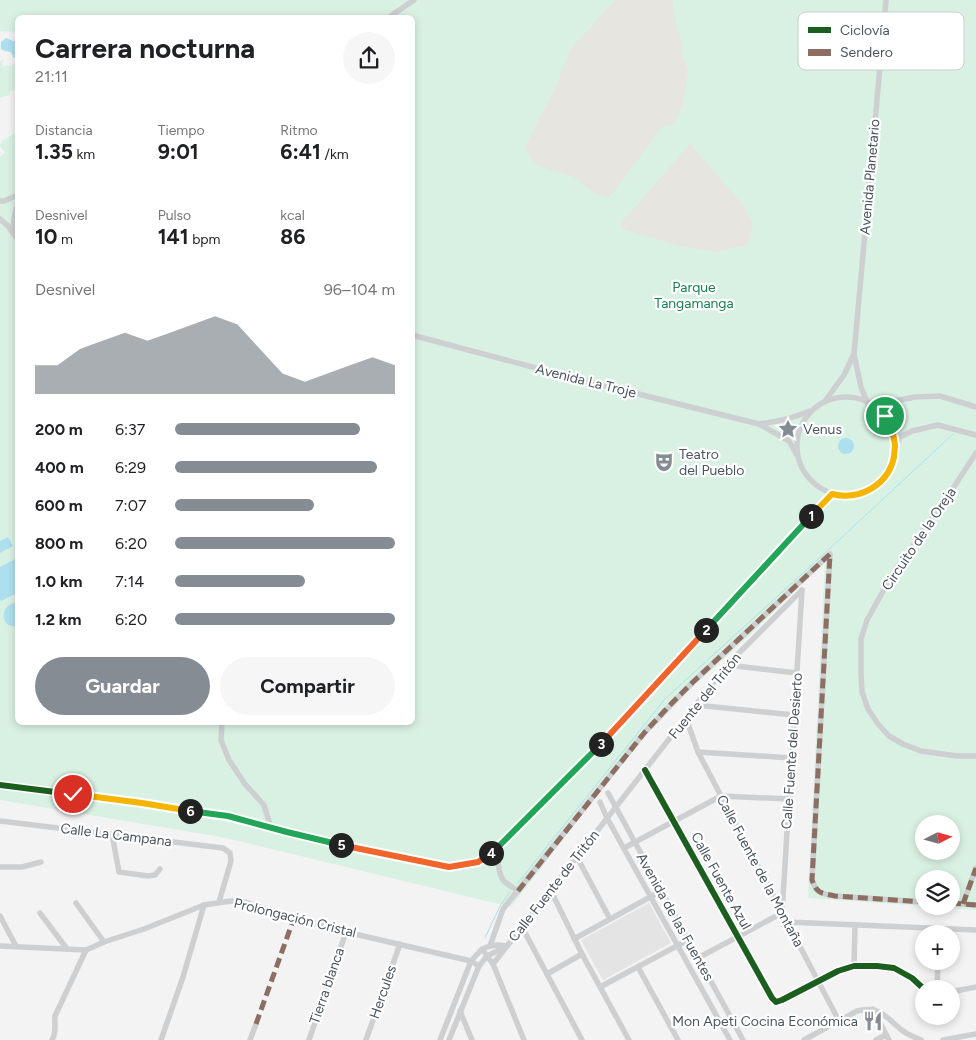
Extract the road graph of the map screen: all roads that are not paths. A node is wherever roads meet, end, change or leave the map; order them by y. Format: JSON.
{"nodes":[{"id":1,"x":414,"y":0,"type":"edge"},
{"id":2,"x":392,"y":15,"type":"edge"},
{"id":3,"x":880,"y":70,"type":"edge"},
{"id":4,"x":15,"y":196,"type":"edge"},
{"id":5,"x":0,"y":201,"type":"edge"},
{"id":6,"x":0,"y":219,"type":"edge"},
{"id":7,"x":15,"y":237,"type":"edge"},
{"id":8,"x":415,"y":336,"type":"edge"},
{"id":9,"x":854,"y":354,"type":"junction"},
{"id":10,"x":825,"y":401,"type":"junction"},
{"id":11,"x":870,"y":403,"type":"junction"},
{"id":12,"x":976,"y":407,"type":"edge"},
{"id":13,"x":812,"y":411,"type":"junction"},
{"id":14,"x":759,"y":424,"type":"junction"},
{"id":15,"x":884,"y":427,"type":"dead end"},
{"id":16,"x":891,"y":427,"type":"junction"},
{"id":17,"x":976,"y":435,"type":"edge"},
{"id":18,"x":896,"y":447,"type":"junction"},
{"id":19,"x":976,"y":453,"type":"edge"},
{"id":20,"x":797,"y":455,"type":"junction"},
{"id":21,"x":832,"y":494,"type":"junction"},
{"id":22,"x":802,"y":590,"type":"joint"},
{"id":23,"x":728,"y":665,"type":"junction"},
{"id":24,"x":797,"y":672,"type":"junction"},
{"id":25,"x":696,"y":705,"type":"junction"},
{"id":26,"x":794,"y":715,"type":"junction"},
{"id":27,"x":686,"y":718,"type":"junction"},
{"id":28,"x":222,"y":725,"type":"edge"},
{"id":29,"x":698,"y":752,"type":"junction"},
{"id":30,"x":976,"y":756,"type":"edge"},
{"id":31,"x":792,"y":758,"type":"junction"},
{"id":32,"x":645,"y":770,"type":"junction"},
{"id":33,"x":0,"y":785,"type":"edge"},
{"id":34,"x":608,"y":793,"type":"dead end"},
{"id":35,"x":721,"y":796,"type":"junction"},
{"id":36,"x":789,"y":799,"type":"junction"},
{"id":37,"x":600,"y":802,"type":"dead end"},
{"id":38,"x":616,"y":808,"type":"junction"},
{"id":39,"x":607,"y":818,"type":"junction"},
{"id":40,"x":674,"y":820,"type":"junction"},
{"id":41,"x":0,"y":821,"type":"edge"},
{"id":42,"x":271,"y":828,"type":"junction"},
{"id":43,"x":112,"y":834,"type":"junction"},
{"id":44,"x":634,"y":842,"type":"junction"},
{"id":45,"x":498,"y":847,"type":"junction"},
{"id":46,"x":624,"y":848,"type":"junction"},
{"id":47,"x":577,"y":857,"type":"junction"},
{"id":48,"x":41,"y":862,"type":"dead end"},
{"id":49,"x":0,"y":867,"type":"edge"},
{"id":50,"x":976,"y":868,"type":"edge"},
{"id":51,"x":160,"y":869,"type":"dead end"},
{"id":52,"x":518,"y":891,"type":"junction"},
{"id":53,"x":551,"y":891,"type":"junction"},
{"id":54,"x":661,"y":891,"type":"junction"},
{"id":55,"x":651,"y":897,"type":"junction"},
{"id":56,"x":915,"y":901,"type":"edge"},
{"id":57,"x":219,"y":902,"type":"junction"},
{"id":58,"x":76,"y":903,"type":"dead end"},
{"id":59,"x":960,"y":904,"type":"edge"},
{"id":60,"x":963,"y":904,"type":"junction"},
{"id":61,"x":204,"y":905,"type":"junction"},
{"id":62,"x":976,"y":905,"type":"edge"},
{"id":63,"x":40,"y":913,"type":"dead end"},
{"id":64,"x":782,"y":913,"type":"junction"},
{"id":65,"x":0,"y":916,"type":"edge"},
{"id":66,"x":610,"y":919,"type":"junction"},
{"id":67,"x":787,"y":922,"type":"junction"},
{"id":68,"x":855,"y":925,"type":"junction"},
{"id":69,"x":522,"y":927,"type":"junction"},
{"id":70,"x":915,"y":929,"type":"edge"},
{"id":71,"x":960,"y":930,"type":"edge"},
{"id":72,"x":976,"y":930,"type":"edge"},
{"id":73,"x":346,"y":932,"type":"junction"},
{"id":74,"x":738,"y":936,"type":"junction"},
{"id":75,"x":574,"y":939,"type":"junction"},
{"id":76,"x":688,"y":940,"type":"junction"},
{"id":77,"x":104,"y":942,"type":"junction"},
{"id":78,"x":400,"y":944,"type":"junction"},
{"id":79,"x":0,"y":946,"type":"edge"},
{"id":80,"x":16,"y":946,"type":"junction"},
{"id":81,"x":490,"y":946,"type":"junction"},
{"id":82,"x":507,"y":946,"type":"junction"},
{"id":83,"x":678,"y":946,"type":"junction"},
{"id":84,"x":67,"y":949,"type":"junction"},
{"id":85,"x":482,"y":949,"type":"junction"},
{"id":86,"x":86,"y":950,"type":"junction"},
{"id":87,"x":582,"y":954,"type":"junction"},
{"id":88,"x":487,"y":956,"type":"junction"},
{"id":89,"x":698,"y":958,"type":"junction"},
{"id":90,"x":471,"y":961,"type":"junction"},
{"id":91,"x":493,"y":964,"type":"junction"},
{"id":92,"x":479,"y":966,"type":"junction"},
{"id":93,"x":854,"y":966,"type":"junction"},
{"id":94,"x":638,"y":967,"type":"junction"},
{"id":95,"x":547,"y":974,"type":"junction"},
{"id":96,"x":818,"y":981,"type":"junction"},
{"id":97,"x":915,"y":981,"type":"edge"},
{"id":98,"x":600,"y":987,"type":"junction"},
{"id":99,"x":976,"y":987,"type":"edge"},
{"id":100,"x":960,"y":990,"type":"edge"},
{"id":101,"x":873,"y":1009,"type":"junction"},
{"id":102,"x":460,"y":1011,"type":"junction"},
{"id":103,"x":839,"y":1021,"type":"junction"},
{"id":104,"x":256,"y":1024,"type":"dead end"},
{"id":105,"x":976,"y":1034,"type":"edge"},
{"id":106,"x":887,"y":1037,"type":"edge"},
{"id":107,"x":807,"y":1039,"type":"edge"},
{"id":108,"x":52,"y":1040,"type":"edge"},
{"id":109,"x":161,"y":1040,"type":"edge"},
{"id":110,"x":250,"y":1040,"type":"edge"},
{"id":111,"x":309,"y":1040,"type":"edge"},
{"id":112,"x":366,"y":1040,"type":"edge"},
{"id":113,"x":440,"y":1040,"type":"edge"},
{"id":114,"x":449,"y":1040,"type":"edge"},
{"id":115,"x":472,"y":1040,"type":"edge"},
{"id":116,"x":524,"y":1040,"type":"edge"},
{"id":117,"x":582,"y":1040,"type":"edge"},
{"id":118,"x":629,"y":1040,"type":"edge"},
{"id":119,"x":678,"y":1040,"type":"edge"},
{"id":120,"x":730,"y":1040,"type":"edge"},
{"id":121,"x":742,"y":1040,"type":"edge"},
{"id":122,"x":876,"y":1040,"type":"edge"},
{"id":123,"x":921,"y":1040,"type":"edge"},
{"id":124,"x":943,"y":1040,"type":"edge"}],
"edges":[{"from":1,"to":2,"type":"street"},
{"from":3,"to":9,"type":"street","name":"Avenida Planetario"},
{"from":4,"to":5,"type":"street"},
{"from":6,"to":7,"type":"street"},
{"from":8,"to":14,"type":"street","name":"Avenida La Troje"},
{"from":9,"to":10,"type":"street","name":"Avenida Planetario"},
{"from":9,"to":11,"type":"street","name":"Avenida Planetario"},
{"from":10,"to":11,"type":"street"},
{"from":10,"to":13,"type":"street"},
{"from":11,"to":12,"type":"street"},
{"from":11,"to":16,"type":"street"},
{"from":13,"to":14,"type":"street","name":"Avenida La Troje"},
{"from":13,"to":20,"type":"street"},
{"from":14,"to":20,"type":"street","name":"Avenida La Troje"},
{"from":15,"to":16,"type":"street"},
{"from":16,"to":18,"type":"street"},
{"from":17,"to":18,"type":"street"},
{"from":18,"to":21,"type":"street"},
{"from":19,"to":30,"type":"street","name":"Circuito de la Oreja"},
{"from":20,"to":21,"type":"street"},
{"from":21,"to":45,"type":"street"},
{"from":22,"to":23,"type":"street","name":"Fuente del Tritón"},
{"from":22,"to":24,"type":"street","name":"Calle Fuente del Desierto"},
{"from":23,"to":24,"type":"street"},
{"from":23,"to":25,"type":"street","name":"Fuente del Tritón"},
{"from":24,"to":26,"type":"street","name":"Calle Fuente del Desierto"},
{"from":25,"to":26,"type":"street"},
{"from":25,"to":27,"type":"street","name":"Fuente del Tritón"},
{"from":26,"to":31,"type":"street","name":"Calle Fuente del Desierto"},
{"from":27,"to":29,"type":"street","name":"Calle Fuente de la Montaña"},
{"from":27,"to":32,"type":"street","name":"Fuente del Tritón"},
{"from":28,"to":42,"type":"street"},
{"from":29,"to":31,"type":"street"},
{"from":29,"to":35,"type":"street","name":"Calle Fuente de la Montaña"},
{"from":31,"to":36,"type":"street","name":"Calle Fuente del Desierto"},
{"from":32,"to":38,"type":"street","name":"Fuente del Tritón"},
{"from":32,"to":40,"type":"street","name":"Calle Fuente Azul"},
{"from":33,"to":42,"type":"street"},
{"from":34,"to":38,"type":"street","name":"Avenida de las Fuentes"},
{"from":35,"to":36,"type":"street"},
{"from":35,"to":40,"type":"street"},
{"from":35,"to":64,"type":"street","name":"Calle Fuente de la Montaña"},
{"from":36,"to":64,"type":"street","name":"Calle Fuente del Desierto"},
{"from":37,"to":39,"type":"street","name":"Avenida de las Fuentes"},
{"from":38,"to":39,"type":"street","name":"Calle Fuente de Tritón"},
{"from":38,"to":44,"type":"street","name":"Avenida de las Fuentes"},
{"from":39,"to":46,"type":"street","name":"Avenida de las Fuentes"},
{"from":39,"to":47,"type":"street","name":"Calle Fuente de Tritón"},
{"from":40,"to":44,"type":"street"},
{"from":40,"to":74,"type":"street","name":"Calle Fuente Azul"},
{"from":41,"to":43,"type":"street","name":"Calle La Campana"},
{"from":42,"to":45,"type":"street"},
{"from":43,"to":51,"type":"street"},
{"from":43,"to":57,"type":"street","name":"Calle La Campana"},
{"from":44,"to":46,"type":"street"},
{"from":44,"to":54,"type":"street","name":"Avenida de las Fuentes"},
{"from":45,"to":52,"type":"street"},
{"from":46,"to":55,"type":"street","name":"Avenida de las Fuentes"},
{"from":47,"to":53,"type":"street","name":"Calle Fuente de Tritón"},
{"from":47,"to":66,"type":"street"},
{"from":48,"to":49,"type":"street"},
{"from":50,"to":60,"type":"street"},
{"from":52,"to":56,"type":"street"},
{"from":52,"to":81,"type":"street"},
{"from":53,"to":69,"type":"street","name":"Calle Fuente de Tritón"},
{"from":53,"to":75,"type":"street"},
{"from":54,"to":55,"type":"street"},
{"from":54,"to":76,"type":"street","name":"Avenida de las Fuentes"},
{"from":55,"to":66,"type":"street"},
{"from":55,"to":83,"type":"street","name":"Avenida de las Fuentes"},
{"from":57,"to":61,"type":"street","name":"Prolongación Cristal"},
{"from":57,"to":73,"type":"street","name":"Prolongación Cristal"},
{"from":58,"to":77,"type":"street"},
{"from":59,"to":60,"type":"street"},
{"from":60,"to":62,"type":"street"},
{"from":61,"to":77,"type":"street","name":"Prolongación Cristal"},
{"from":61,"to":109,"type":"street"},
{"from":63,"to":84,"type":"street"},
{"from":64,"to":67,"type":"street","name":"Calle Fuente de la Montaña"},
{"from":64,"to":74,"type":"street"},
{"from":65,"to":80,"type":"street"},
{"from":66,"to":75,"type":"street"},
{"from":67,"to":68,"type":"street"},
{"from":67,"to":96,"type":"street","name":"Calle Fuente de la Montaña"},
{"from":68,"to":70,"type":"street"},
{"from":68,"to":93,"type":"street"},
{"from":69,"to":82,"type":"street","name":"Calle Fuente de Tritón"},
{"from":69,"to":95,"type":"street"},
{"from":71,"to":72,"type":"street"},
{"from":73,"to":78,"type":"street","name":"Prolongación Cristal"},
{"from":73,"to":111,"type":"street","name":"Tierra blanca"},
{"from":74,"to":89,"type":"street"},
{"from":74,"to":96,"type":"street","name":"Calle Fuente Azul"},
{"from":75,"to":87,"type":"street"},
{"from":76,"to":83,"type":"street"},
{"from":76,"to":89,"type":"street","name":"Avenida de las Fuentes"},
{"from":77,"to":86,"type":"street","name":"Prolongación Cristal"},
{"from":78,"to":90,"type":"street","name":"Prolongación Cristal"},
{"from":78,"to":112,"type":"street","name":"Hercules"},
{"from":79,"to":80,"type":"street"},
{"from":80,"to":84,"type":"street"},
{"from":81,"to":82,"type":"street"},
{"from":81,"to":85,"type":"street"},
{"from":82,"to":88,"type":"street"},
{"from":82,"to":91,"type":"street","name":"Calle Fuente de Tritón"},
{"from":83,"to":94,"type":"street"},
{"from":83,"to":120,"type":"street","name":"Avenida de las Fuentes"},
{"from":84,"to":86,"type":"street"},
{"from":85,"to":88,"type":"street"},
{"from":85,"to":90,"type":"street"},
{"from":86,"to":108,"type":"street"},
{"from":87,"to":95,"type":"street"},
{"from":87,"to":98,"type":"street"},
{"from":88,"to":91,"type":"street"},
{"from":88,"to":92,"type":"street"},
{"from":89,"to":121,"type":"street","name":"Avenida de las Fuentes"},
{"from":90,"to":92,"type":"street","name":"Prolongación Cristal"},
{"from":90,"to":113,"type":"street"},
{"from":91,"to":116,"type":"street"},
{"from":92,"to":102,"type":"street"},
{"from":93,"to":96,"type":"street"},
{"from":93,"to":97,"type":"street"},
{"from":94,"to":98,"type":"street"},
{"from":94,"to":119,"type":"street"},
{"from":95,"to":117,"type":"street"},
{"from":96,"to":103,"type":"street","name":"Calle Fuente de la Montaña"},
{"from":98,"to":118,"type":"street"},
{"from":99,"to":100,"type":"street"},
{"from":101,"to":103,"type":"street"},
{"from":101,"to":106,"type":"street"},
{"from":101,"to":123,"type":"street"},
{"from":102,"to":114,"type":"street"},
{"from":102,"to":115,"type":"street"},
{"from":103,"to":107,"type":"street"},
{"from":104,"to":110,"type":"street"},
{"from":105,"to":124,"type":"street"},
{"from":106,"to":122,"type":"street"}]}
